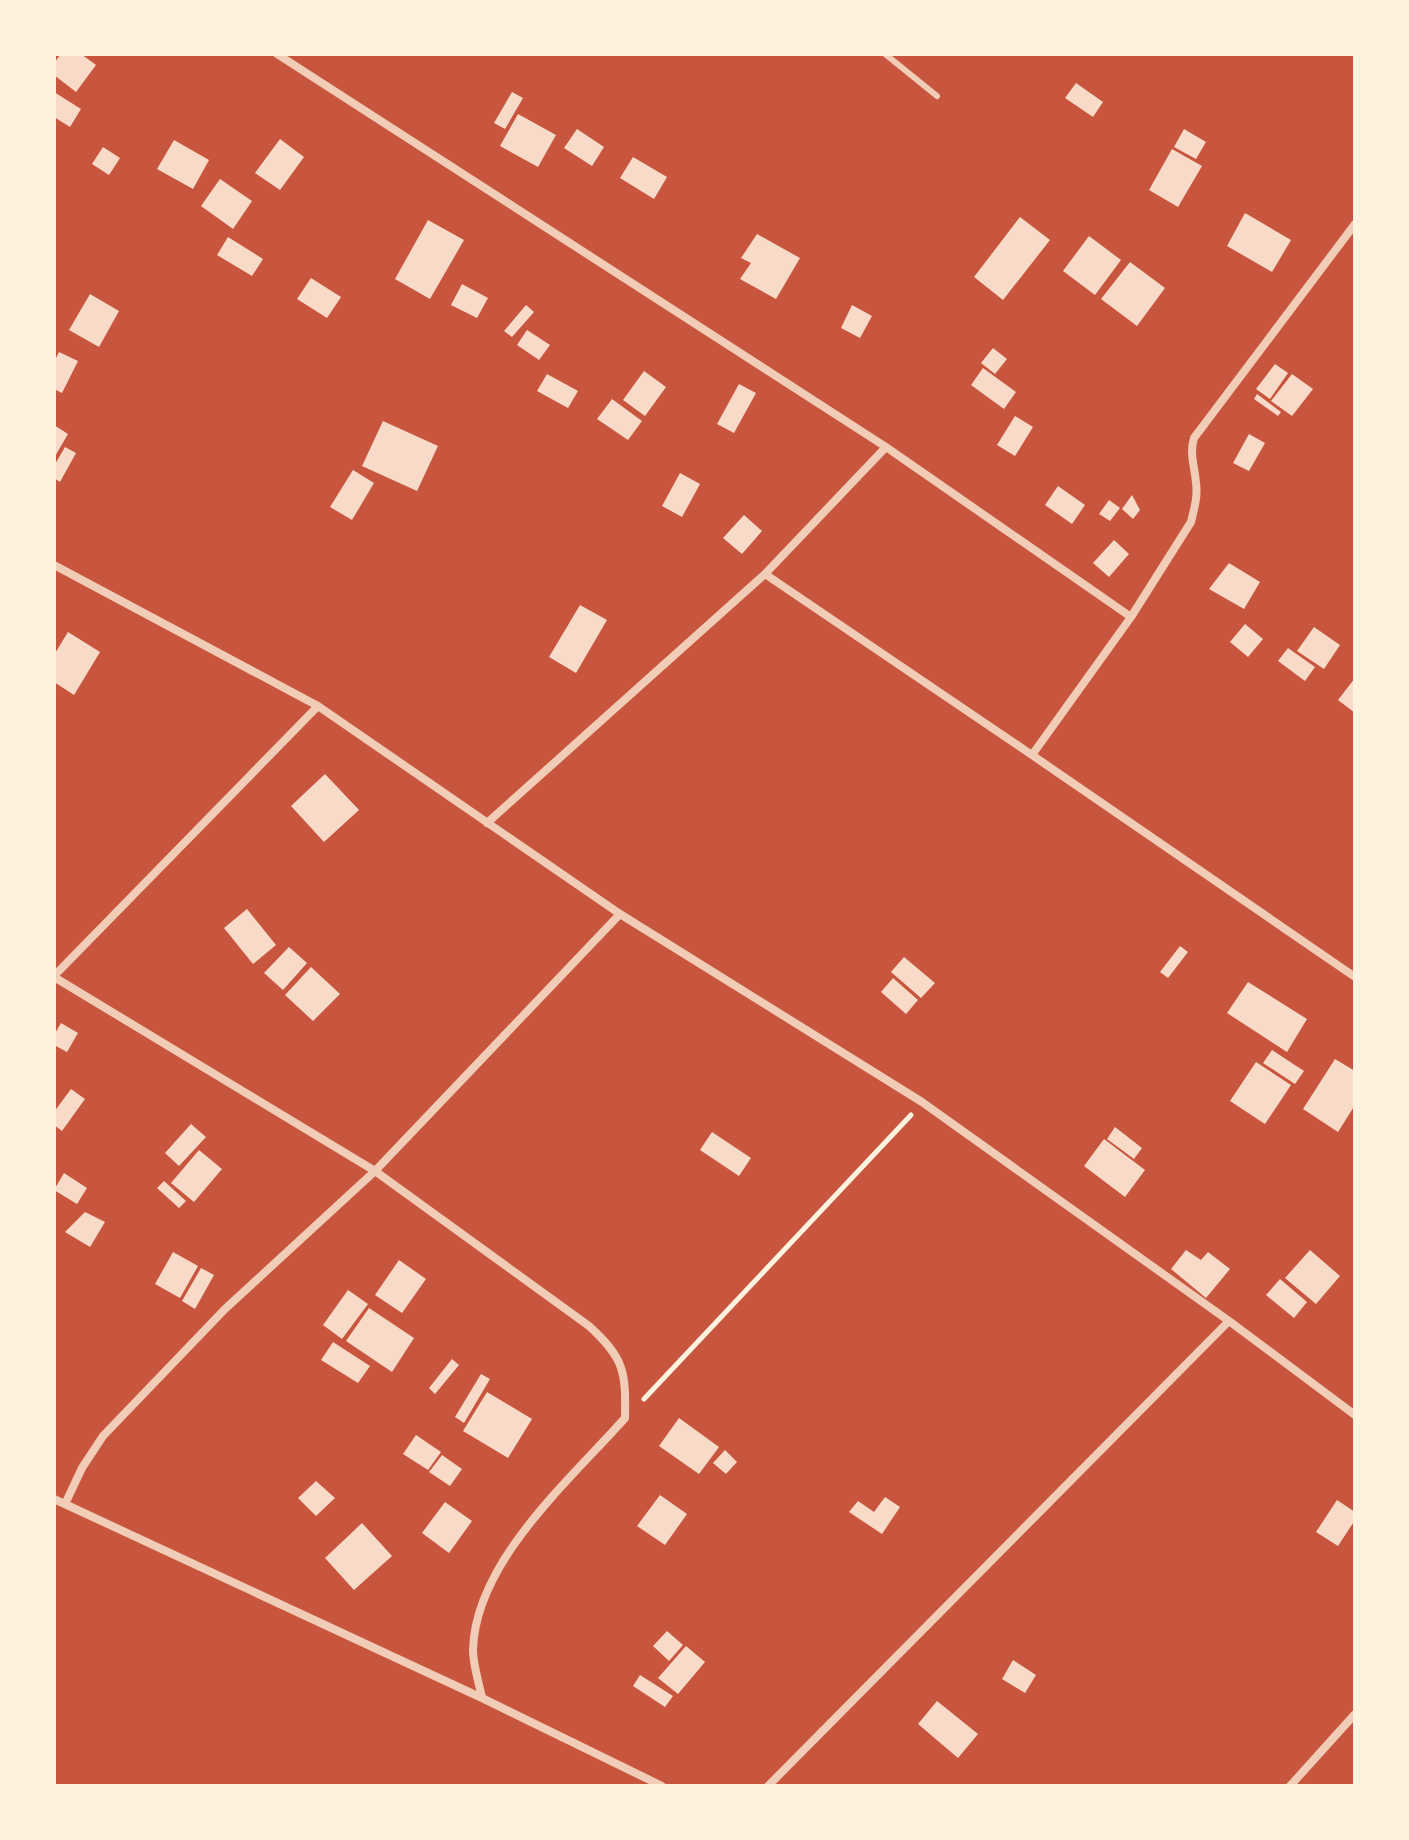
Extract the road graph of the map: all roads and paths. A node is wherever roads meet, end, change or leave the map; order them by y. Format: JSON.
{"nodes":[{"id":1,"x":277,"y":54,"type":"edge"},
{"id":2,"x":885,"y":54,"type":"edge"},
{"id":3,"x":937,"y":96,"type":"dead end"},
{"id":4,"x":1355,"y":224,"type":"edge"},
{"id":5,"x":886,"y":447,"type":"junction"},
{"id":6,"x":54,"y":565,"type":"edge"},
{"id":7,"x":765,"y":574,"type":"junction"},
{"id":8,"x":1131,"y":617,"type":"junction"},
{"id":9,"x":318,"y":706,"type":"junction"},
{"id":10,"x":1032,"y":755,"type":"junction"},
{"id":11,"x":487,"y":823,"type":"junction"},
{"id":12,"x":620,"y":914,"type":"junction"},
{"id":13,"x":54,"y":977,"type":"edge"},
{"id":14,"x":1355,"y":977,"type":"edge"},
{"id":15,"x":922,"y":1102,"type":"junction"},
{"id":16,"x":375,"y":1171,"type":"junction"},
{"id":17,"x":1229,"y":1321,"type":"junction"},
{"id":18,"x":1355,"y":1415,"type":"edge"},
{"id":19,"x":625,"y":1418,"type":"junction"},
{"id":20,"x":54,"y":1499,"type":"edge"},
{"id":21,"x":65,"y":1504,"type":"junction"},
{"id":22,"x":482,"y":1698,"type":"junction"},
{"id":23,"x":1355,"y":1714,"type":"edge"},
{"id":24,"x":662,"y":1786,"type":"edge"},
{"id":25,"x":768,"y":1786,"type":"edge"},
{"id":26,"x":1290,"y":1786,"type":"edge"}],
"edges":[{"from":1,"to":5,"type":"street"},
{"from":2,"to":3,"type":"lane"},
{"from":4,"to":8,"type":"street"},
{"from":5,"to":7,"type":"street"},
{"from":5,"to":8,"type":"street"},
{"from":6,"to":9,"type":"street"},
{"from":7,"to":10,"type":"street"},
{"from":7,"to":11,"type":"street"},
{"from":8,"to":10,"type":"street"},
{"from":9,"to":11,"type":"street"},
{"from":9,"to":13,"type":"street"},
{"from":10,"to":14,"type":"street"},
{"from":11,"to":12,"type":"street"},
{"from":12,"to":15,"type":"street"},
{"from":12,"to":16,"type":"street"},
{"from":13,"to":16,"type":"street"},
{"from":15,"to":17,"type":"street"},
{"from":15,"to":19,"type":"path"},
{"from":16,"to":19,"type":"street"},
{"from":16,"to":21,"type":"street"},
{"from":17,"to":18,"type":"street"},
{"from":17,"to":25,"type":"street"},
{"from":19,"to":22,"type":"street"},
{"from":20,"to":21,"type":"street"},
{"from":21,"to":22,"type":"street"},
{"from":22,"to":24,"type":"street"},
{"from":23,"to":26,"type":"street"}]}
